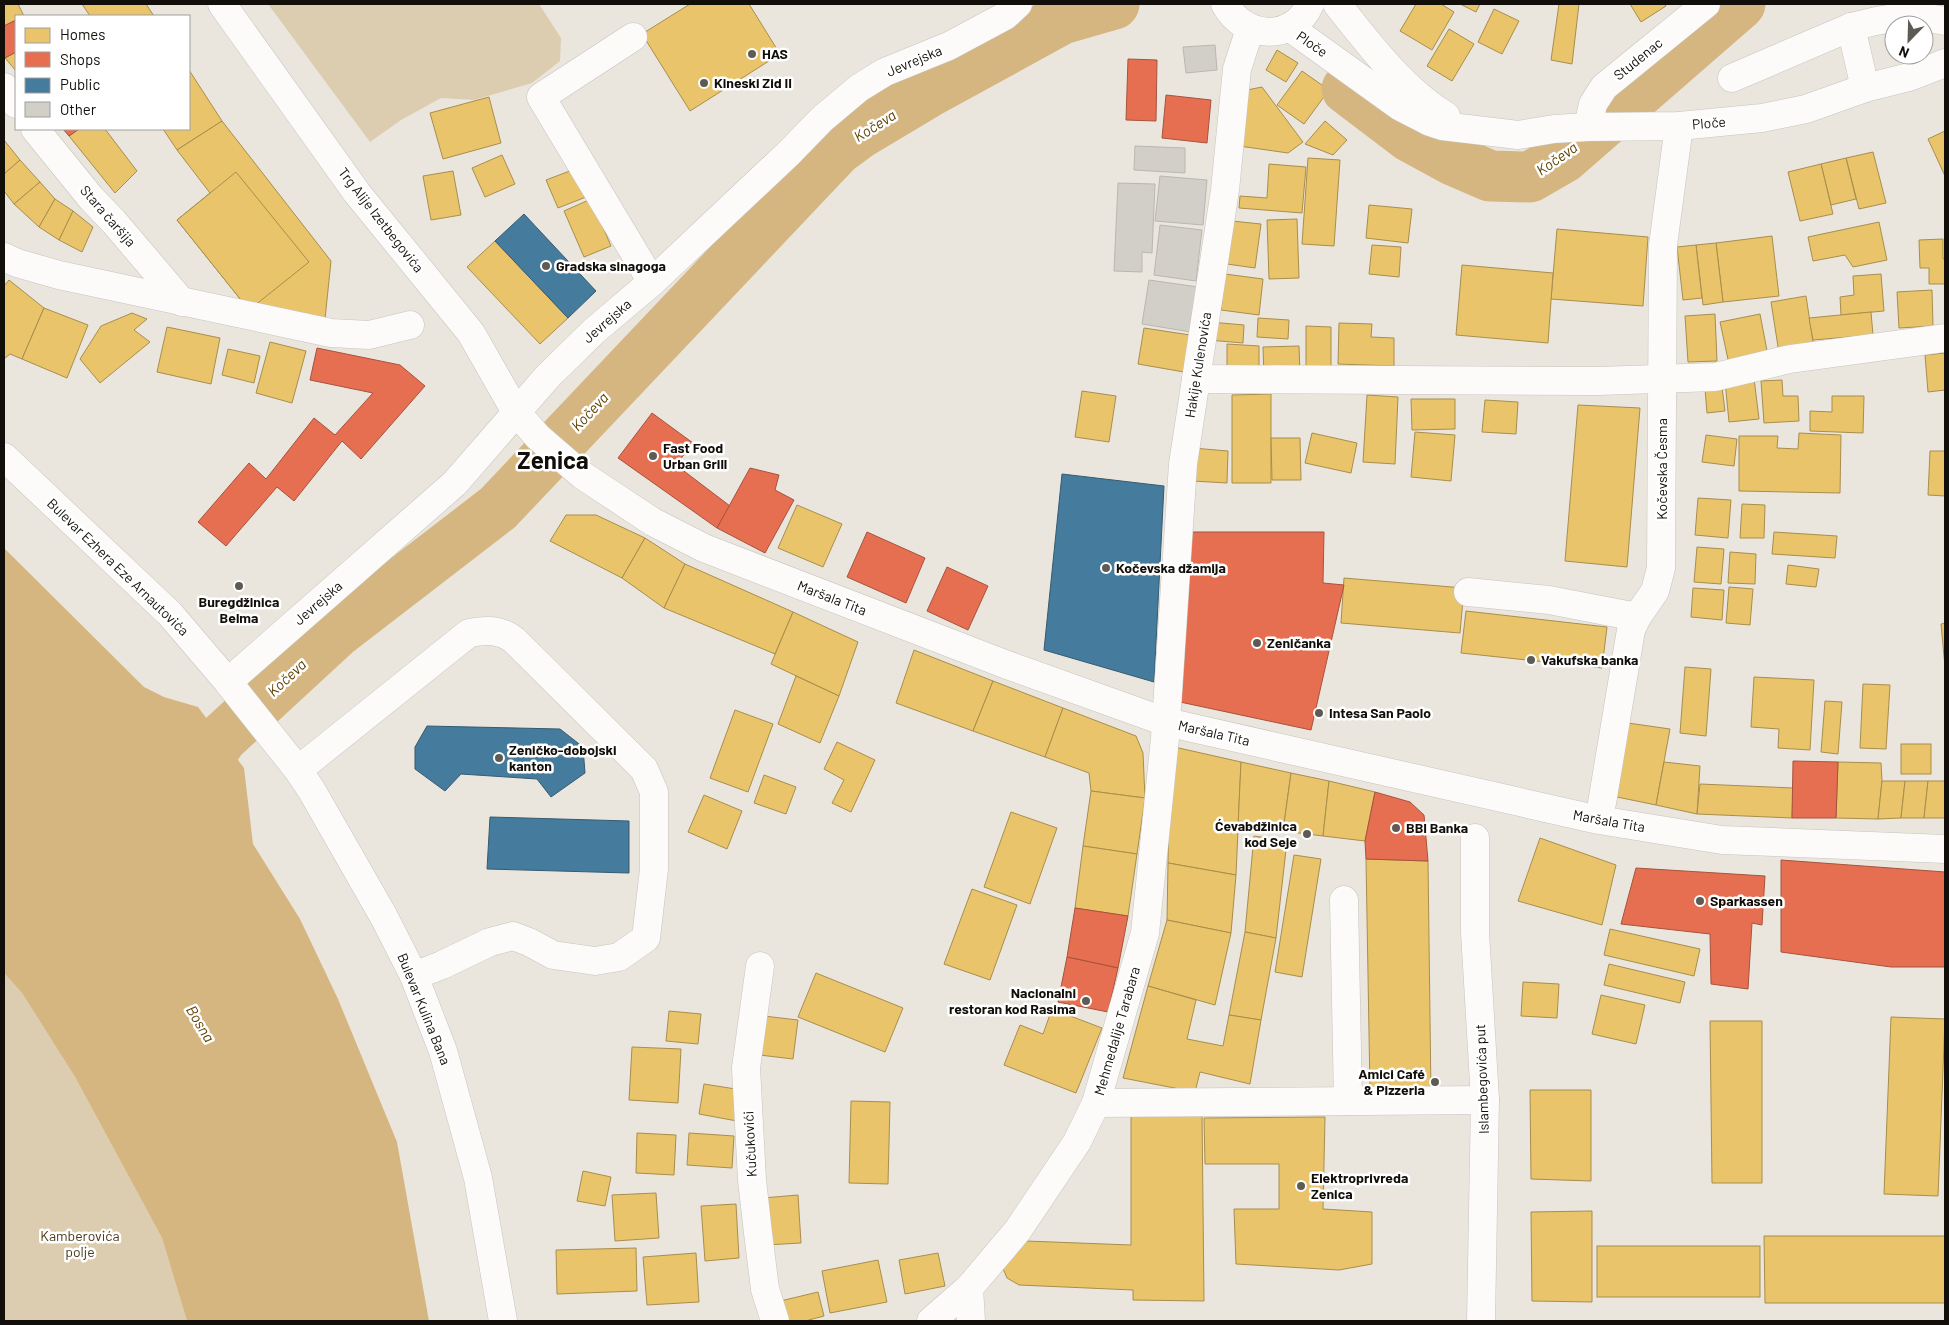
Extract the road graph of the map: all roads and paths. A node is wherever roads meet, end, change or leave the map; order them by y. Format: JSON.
{"nodes":[{"id":1,"x":222,"y":4,"type":"edge"},
{"id":2,"x":1018,"y":4,"type":"edge"},
{"id":3,"x":1225,"y":4,"type":"edge"},
{"id":4,"x":1310,"y":4,"type":"edge"},
{"id":5,"x":1337,"y":4,"type":"edge"},
{"id":6,"x":1706,"y":4,"type":"edge"},
{"id":7,"x":1945,"y":21,"type":"edge"},
{"id":8,"x":1288,"y":27,"type":"junction"},
{"id":9,"x":1851,"y":27,"type":"junction"},
{"id":10,"x":1250,"y":29,"type":"junction"},
{"id":11,"x":633,"y":37,"type":"dead end"},
{"id":12,"x":1945,"y":63,"type":"edge"},
{"id":13,"x":1732,"y":78,"type":"dead end"},
{"id":14,"x":4,"y":86,"type":"edge"},
{"id":15,"x":1865,"y":88,"type":"junction"},
{"id":16,"x":15,"y":102,"type":"edge"},
{"id":17,"x":1679,"y":126,"type":"junction"},
{"id":18,"x":1588,"y":127,"type":"junction"},
{"id":19,"x":1466,"y":128,"type":"junction"},
{"id":20,"x":37,"y":130,"type":"edge"},
{"id":21,"x":4,"y":257,"type":"edge"},
{"id":22,"x":652,"y":282,"type":"junction"},
{"id":23,"x":182,"y":302,"type":"junction"},
{"id":24,"x":410,"y":325,"type":"dead end"},
{"id":25,"x":1945,"y":338,"type":"edge"},
{"id":26,"x":1196,"y":379,"type":"junction"},
{"id":27,"x":1662,"y":379,"type":"junction"},
{"id":28,"x":516,"y":412,"type":"junction"},
{"id":29,"x":538,"y":437,"type":"joint"},
{"id":30,"x":4,"y":457,"type":"edge"},
{"id":31,"x":1468,"y":592,"type":"dead end"},
{"id":32,"x":1637,"y":616,"type":"junction"},
{"id":33,"x":228,"y":682,"type":"junction"},
{"id":34,"x":1167,"y":713,"type":"junction"},
{"id":35,"x":292,"y":763,"type":"junction"},
{"id":36,"x":1602,"y":803,"type":"dead end"},
{"id":37,"x":1474,"y":838,"type":"dead end"},
{"id":38,"x":1945,"y":849,"type":"edge"},
{"id":39,"x":1344,"y":900,"type":"dead end"},
{"id":40,"x":760,"y":966,"type":"dead end"},
{"id":41,"x":414,"y":976,"type":"junction"},
{"id":42,"x":1485,"y":1100,"type":"junction"},
{"id":43,"x":1348,"y":1101,"type":"junction"},
{"id":44,"x":1096,"y":1103,"type":"junction"},
{"id":45,"x":969,"y":1288,"type":"junction"},
{"id":46,"x":503,"y":1321,"type":"edge"},
{"id":47,"x":775,"y":1321,"type":"edge"},
{"id":48,"x":930,"y":1321,"type":"edge"},
{"id":49,"x":971,"y":1321,"type":"edge"},
{"id":50,"x":1481,"y":1321,"type":"edge"}],
"edges":[{"from":1,"to":28,"type":"street","name":"Trg Alije Izetbegovića"},
{"from":2,"to":22,"type":"street","name":"Jevrejska"},
{"from":3,"to":10,"type":"street"},
{"from":4,"to":8,"type":"street"},
{"from":5,"to":19,"type":"street","name":"Ploče"},
{"from":6,"to":18,"type":"street","name":"Studenac"},
{"from":7,"to":9,"type":"street"},
{"from":8,"to":10,"type":"street"},
{"from":8,"to":19,"type":"street","name":"Ploče"},
{"from":9,"to":13,"type":"street"},
{"from":9,"to":15,"type":"street"},
{"from":10,"to":26,"type":"street","name":"Hakije Kulenovića"},
{"from":11,"to":22,"type":"street"},
{"from":12,"to":15,"type":"street","name":"Ploče"},
{"from":14,"to":16,"type":"street"},
{"from":15,"to":17,"type":"street","name":"Ploče"},
{"from":17,"to":18,"type":"street","name":"Ploče"},
{"from":17,"to":27,"type":"street","name":"Kočevska Česma"},
{"from":18,"to":19,"type":"street","name":"Ploče"},
{"from":20,"to":23,"type":"street","name":"Stara čaršija"},
{"from":21,"to":23,"type":"street"},
{"from":22,"to":28,"type":"street","name":"Jevrejska"},
{"from":23,"to":24,"type":"street"},
{"from":25,"to":27,"type":"street"},
{"from":26,"to":27,"type":"street"},
{"from":26,"to":34,"type":"street","name":"Hakije Kulenovića"},
{"from":27,"to":32,"type":"street","name":"Kočevska Česma"},
{"from":28,"to":29,"type":"street","name":"Trg Alije Izetbegovića"},
{"from":28,"to":33,"type":"street","name":"Jevrejska"},
{"from":29,"to":34,"type":"street","name":"Maršala Tita"},
{"from":30,"to":33,"type":"street","name":"Bulevar Ezhera Eze Arnautovića"},
{"from":31,"to":32,"type":"street"},
{"from":32,"to":36,"type":"street","name":"Kočevska Česma"},
{"from":33,"to":35,"type":"street","name":"Bulevar Kulina Bana"},
{"from":34,"to":38,"type":"street","name":"Maršala Tita"},
{"from":34,"to":44,"type":"street","name":"Mehmedalije Tarabara"},
{"from":35,"to":41,"type":"street","name":"Bulevar Kulina Bana"},
{"from":35,"to":41,"type":"street"},
{"from":37,"to":42,"type":"street","name":"Islambegovića put"},
{"from":39,"to":43,"type":"street"},
{"from":40,"to":47,"type":"street","name":"Kučukovići"},
{"from":41,"to":46,"type":"street","name":"Bulevar Kulina Bana"},
{"from":42,"to":43,"type":"street"},
{"from":42,"to":50,"type":"street","name":"Islambegovića put"},
{"from":43,"to":44,"type":"street"},
{"from":44,"to":45,"type":"street","name":"Mehmedalije Tarabara"},
{"from":45,"to":48,"type":"street","name":"Mehmedalije Tarabara"},
{"from":45,"to":49,"type":"street"}]}
